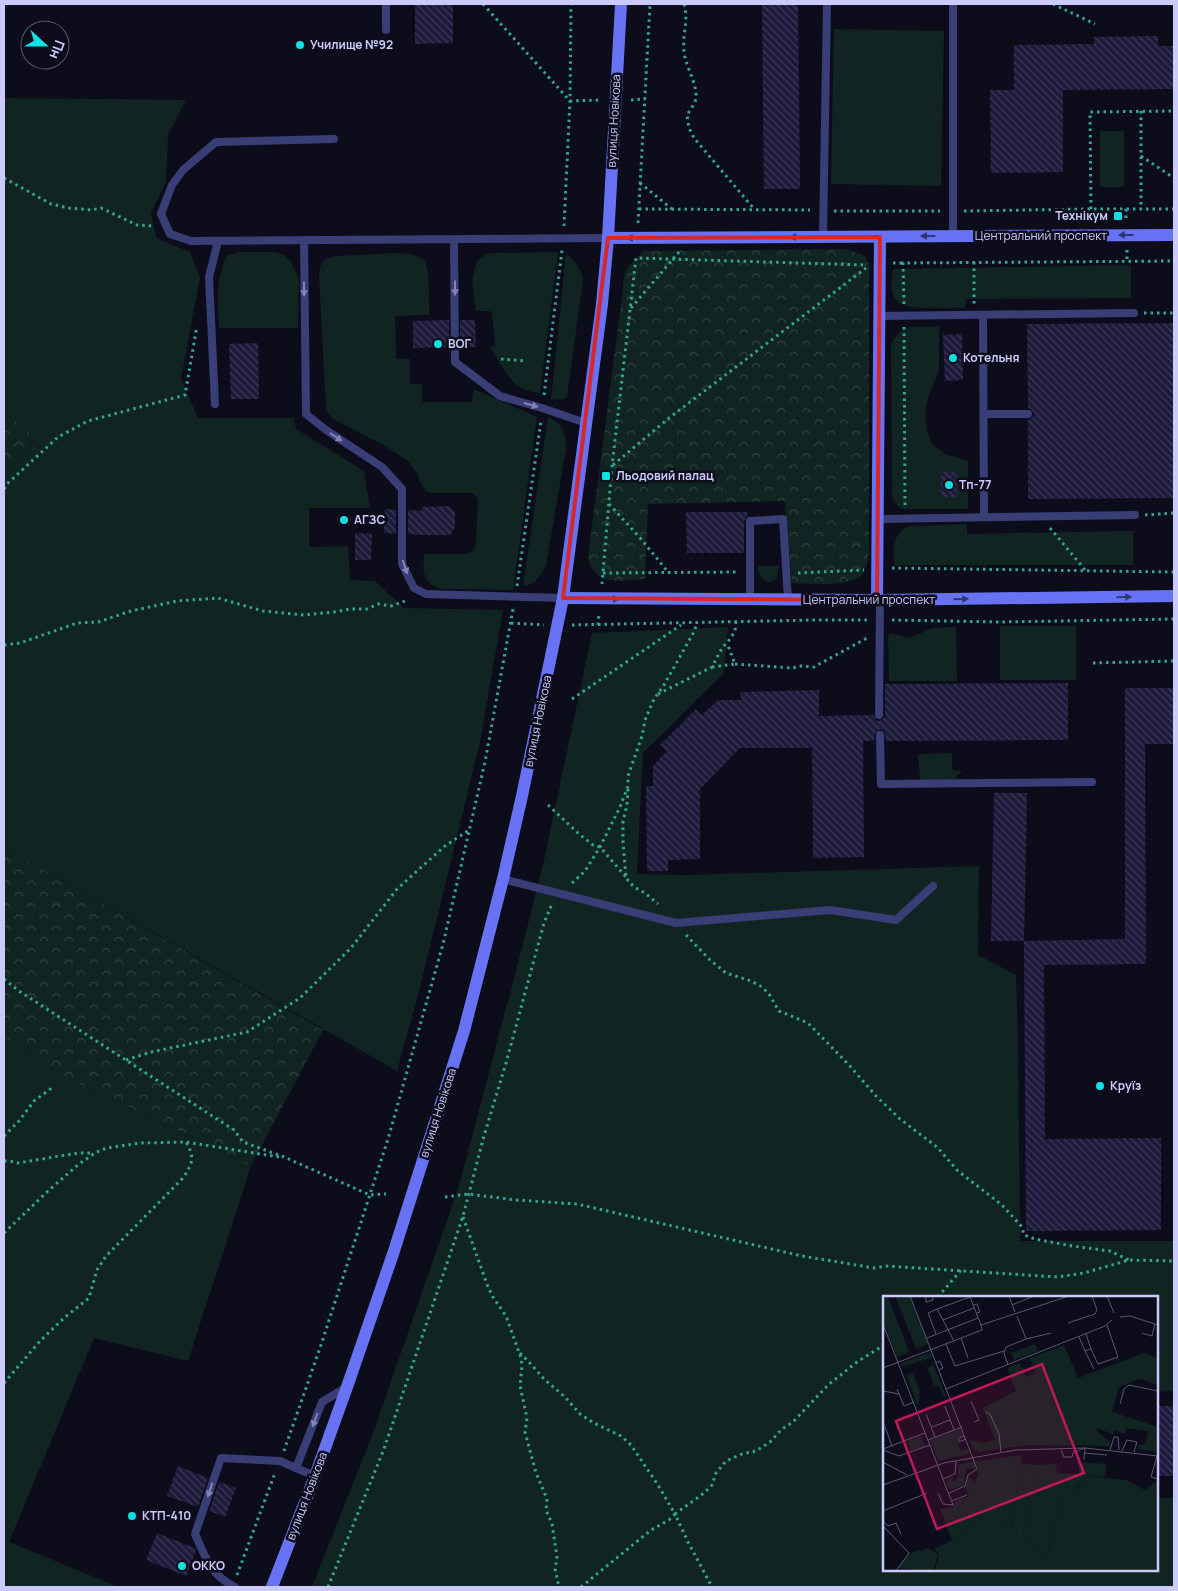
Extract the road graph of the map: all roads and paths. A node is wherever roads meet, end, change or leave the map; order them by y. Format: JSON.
{"nodes":[{"id":1,"x":386,"y":4,"type":"edge"},
{"id":2,"x":483,"y":4,"type":"edge"},
{"id":3,"x":571,"y":4,"type":"edge"},
{"id":4,"x":621,"y":4,"type":"edge"},
{"id":5,"x":650,"y":4,"type":"edge"},
{"id":6,"x":684,"y":4,"type":"edge"},
{"id":7,"x":826,"y":4,"type":"edge"},
{"id":8,"x":953,"y":4,"type":"edge"},
{"id":9,"x":1054,"y":4,"type":"edge"},
{"id":10,"x":1096,"y":24,"type":"dead end"},
{"id":11,"x":386,"y":30,"type":"dead end"},
{"id":12,"x":645,"y":99,"type":"junction"},
{"id":13,"x":570,"y":100,"type":"junction"},
{"id":14,"x":616,"y":100,"type":"junction"},
{"id":15,"x":1141,"y":111,"type":"junction"},
{"id":16,"x":1174,"y":111,"type":"edge"},
{"id":17,"x":334,"y":139,"type":"dead end"},
{"id":18,"x":1141,"y":156,"type":"junction"},
{"id":19,"x":4,"y":178,"type":"edge"},
{"id":20,"x":1174,"y":178,"type":"edge"},
{"id":21,"x":640,"y":182,"type":"junction"},
{"id":22,"x":639,"y":209,"type":"junction"},
{"id":23,"x":672,"y":209,"type":"junction"},
{"id":24,"x":1091,"y":209,"type":"junction"},
{"id":25,"x":1141,"y":209,"type":"junction"},
{"id":26,"x":1174,"y":209,"type":"edge"},
{"id":27,"x":756,"y":210,"type":"junction"},
{"id":28,"x":815,"y":210,"type":"dead end"},
{"id":29,"x":825,"y":210,"type":"dead end"},
{"id":30,"x":953,"y":212,"type":"junction"},
{"id":31,"x":166,"y":226,"type":"junction"},
{"id":32,"x":1174,"y":235,"type":"edge"},
{"id":33,"x":953,"y":236,"type":"junction"},
{"id":34,"x":823,"y":237,"type":"junction"},
{"id":35,"x":880,"y":237,"type":"junction"},
{"id":36,"x":608,"y":238,"type":"junction"},
{"id":37,"x":638,"y":238,"type":"junction"},
{"id":38,"x":454,"y":239,"type":"junction"},
{"id":39,"x":563,"y":239,"type":"junction"},
{"id":40,"x":304,"y":240,"type":"junction"},
{"id":41,"x":218,"y":241,"type":"junction"},
{"id":42,"x":680,"y":251,"type":"dead end"},
{"id":43,"x":636,"y":258,"type":"junction"},
{"id":44,"x":673,"y":259,"type":"junction"},
{"id":45,"x":974,"y":262,"type":"dead end"},
{"id":46,"x":631,"y":309,"type":"junction"},
{"id":47,"x":1134,"y":313,"type":"joint"},
{"id":48,"x":1174,"y":313,"type":"edge"},
{"id":49,"x":880,"y":316,"type":"junction"},
{"id":50,"x":974,"y":316,"type":"junction"},
{"id":51,"x":983,"y":316,"type":"junction"},
{"id":52,"x":198,"y":319,"type":"dead end"},
{"id":53,"x":501,"y":359,"type":"dead end"},
{"id":54,"x":527,"y":361,"type":"dead end"},
{"id":55,"x":215,"y":404,"type":"dead end"},
{"id":56,"x":542,"y":408,"type":"junction"},
{"id":57,"x":984,"y":414,"type":"junction"},
{"id":58,"x":1028,"y":414,"type":"dead end"},
{"id":59,"x":586,"y":423,"type":"junction"},
{"id":60,"x":612,"y":466,"type":"junction"},
{"id":61,"x":4,"y":489,"type":"edge"},
{"id":62,"x":609,"y":504,"type":"junction"},
{"id":63,"x":1174,"y":513,"type":"edge"},
{"id":64,"x":1135,"y":515,"type":"joint"},
{"id":65,"x":1040,"y":516,"type":"junction"},
{"id":66,"x":984,"y":517,"type":"junction"},
{"id":67,"x":878,"y":519,"type":"junction"},
{"id":68,"x":878,"y":569,"type":"junction"},
{"id":69,"x":1087,"y":571,"type":"junction"},
{"id":70,"x":750,"y":572,"type":"junction"},
{"id":71,"x":1174,"y":572,"type":"edge"},
{"id":72,"x":603,"y":573,"type":"junction"},
{"id":73,"x":668,"y":573,"type":"junction"},
{"id":74,"x":786,"y":573,"type":"junction"},
{"id":75,"x":517,"y":587,"type":"dead end"},
{"id":76,"x":426,"y":594,"type":"junction"},
{"id":77,"x":1174,"y":596,"type":"edge"},
{"id":78,"x":563,"y":598,"type":"junction"},
{"id":79,"x":601,"y":599,"type":"junction"},
{"id":80,"x":750,"y":600,"type":"junction"},
{"id":81,"x":788,"y":600,"type":"junction"},
{"id":82,"x":878,"y":600,"type":"junction"},
{"id":83,"x":514,"y":605,"type":"dead end"},
{"id":84,"x":736,"y":622,"type":"dead end"},
{"id":85,"x":511,"y":623,"type":"junction"},
{"id":86,"x":524,"y":623,"type":"dead end"},
{"id":87,"x":696,"y":623,"type":"dead end"},
{"id":88,"x":682,"y":624,"type":"dead end"},
{"id":89,"x":598,"y":625,"type":"dead end"},
{"id":90,"x":879,"y":632,"type":"junction"},
{"id":91,"x":727,"y":643,"type":"junction"},
{"id":92,"x":4,"y":645,"type":"edge"},
{"id":93,"x":1174,"y":661,"type":"edge"},
{"id":94,"x":1093,"y":663,"type":"dead end"},
{"id":95,"x":735,"y":664,"type":"junction"},
{"id":96,"x":712,"y":667,"type":"junction"},
{"id":97,"x":658,"y":694,"type":"junction"},
{"id":98,"x":572,"y":699,"type":"dead end"},
{"id":99,"x":879,"y":715,"type":"dead end"},
{"id":100,"x":880,"y":735,"type":"dead end"},
{"id":101,"x":1092,"y":782,"type":"dead end"},
{"id":102,"x":628,"y":786,"type":"junction"},
{"id":103,"x":548,"y":805,"type":"dead end"},
{"id":104,"x":469,"y":830,"type":"junction"},
{"id":105,"x":600,"y":847,"type":"junction"},
{"id":106,"x":626,"y":878,"type":"junction"},
{"id":107,"x":503,"y":879,"type":"junction"},
{"id":108,"x":933,"y":886,"type":"dead end"},
{"id":109,"x":560,"y":895,"type":"junction"},
{"id":110,"x":676,"y":923,"type":"junction"},
{"id":111,"x":4,"y":979,"type":"edge"},
{"id":112,"x":125,"y":1060,"type":"junction"},
{"id":113,"x":53,"y":1087,"type":"dead end"},
{"id":114,"x":4,"y":1136,"type":"edge"},
{"id":115,"x":186,"y":1142,"type":"junction"},
{"id":116,"x":95,"y":1153,"type":"junction"},
{"id":117,"x":284,"y":1157,"type":"junction"},
{"id":118,"x":4,"y":1161,"type":"edge"},
{"id":119,"x":386,"y":1194,"type":"dead end"},
{"id":120,"x":468,"y":1194,"type":"junction"},
{"id":121,"x":370,"y":1195,"type":"junction"},
{"id":122,"x":445,"y":1197,"type":"dead end"},
{"id":123,"x":462,"y":1216,"type":"junction"},
{"id":124,"x":4,"y":1233,"type":"edge"},
{"id":125,"x":1129,"y":1260,"type":"junction"},
{"id":126,"x":1174,"y":1261,"type":"edge"},
{"id":127,"x":961,"y":1270,"type":"junction"},
{"id":128,"x":939,"y":1296,"type":"edge"},
{"id":129,"x":883,"y":1346,"type":"edge"},
{"id":130,"x":520,"y":1353,"type":"junction"},
{"id":131,"x":4,"y":1382,"type":"edge"},
{"id":132,"x":347,"y":1387,"type":"junction"},
{"id":133,"x":280,"y":1461,"type":"junction"},
{"id":134,"x":296,"y":1468,"type":"junction"},
{"id":135,"x":315,"y":1476,"type":"junction"},
{"id":136,"x":675,"y":1514,"type":"junction"},
{"id":137,"x":234,"y":1587,"type":"edge"},
{"id":138,"x":272,"y":1587,"type":"edge"},
{"id":139,"x":328,"y":1587,"type":"edge"},
{"id":140,"x":559,"y":1587,"type":"edge"},
{"id":141,"x":581,"y":1587,"type":"edge"},
{"id":142,"x":712,"y":1587,"type":"edge"}],
"edges":[{"from":1,"to":11,"type":"lane"},
{"from":2,"to":13,"type":"path"},
{"from":3,"to":13,"type":"path"},
{"from":4,"to":14,"type":"main road","name":"вулиця Новікова"},
{"from":5,"to":12,"type":"path"},
{"from":6,"to":27,"type":"path"},
{"from":7,"to":34,"type":"lane"},
{"from":8,"to":30,"type":"lane"},
{"from":9,"to":10,"type":"path"},
{"from":12,"to":14,"type":"path"},
{"from":12,"to":21,"type":"path"},
{"from":13,"to":14,"type":"path"},
{"from":13,"to":39,"type":"path"},
{"from":14,"to":36,"type":"main road","name":"вулиця Новікова"},
{"from":15,"to":16,"type":"path"},
{"from":15,"to":18,"type":"path"},
{"from":15,"to":24,"type":"path"},
{"from":17,"to":31,"type":"lane"},
{"from":18,"to":20,"type":"path"},
{"from":18,"to":25,"type":"path"},
{"from":19,"to":31,"type":"path"},
{"from":21,"to":22,"type":"path"},
{"from":21,"to":23,"type":"path"},
{"from":22,"to":23,"type":"path"},
{"from":22,"to":37,"type":"path"},
{"from":23,"to":27,"type":"path"},
{"from":24,"to":25,"type":"path"},
{"from":24,"to":30,"type":"path"},
{"from":25,"to":26,"type":"path"},
{"from":27,"to":28,"type":"path"},
{"from":29,"to":30,"type":"path"},
{"from":30,"to":33,"type":"lane"},
{"from":31,"to":41,"type":"lane"},
{"from":32,"to":33,"type":"main road","name":"Центральний проспект","one_way":true},
{"from":33,"to":35,"type":"main road","name":"Центральний проспект","one_way":true},
{"from":34,"to":35,"type":"main road","name":"Центральний проспект"},
{"from":34,"to":37,"type":"main road","name":"Центральний проспект","one_way":true},
{"from":35,"to":49,"type":"main road"},
{"from":37,"to":36,"type":"main road","name":"Центральний проспект","one_way":true},
{"from":36,"to":39,"type":"lane"},
{"from":36,"to":59,"type":"main road","name":"вулиця Новікова"},
{"from":37,"to":43,"type":"path"},
{"from":38,"to":39,"type":"lane"},
{"from":38,"to":40,"type":"lane"},
{"from":38,"to":56,"type":"lane","one_way":true},
{"from":39,"to":56,"type":"path"},
{"from":40,"to":41,"type":"lane"},
{"from":40,"to":76,"type":"lane","one_way":true},
{"from":41,"to":55,"type":"lane"},
{"from":42,"to":44,"type":"path"},
{"from":43,"to":44,"type":"path"},
{"from":43,"to":46,"type":"path"},
{"from":44,"to":46,"type":"path"},
{"from":44,"to":60,"type":"path"},
{"from":45,"to":50,"type":"path"},
{"from":46,"to":60,"type":"path"},
{"from":47,"to":48,"type":"path"},
{"from":47,"to":51,"type":"lane"},
{"from":49,"to":50,"type":"lane"},
{"from":49,"to":67,"type":"main road"},
{"from":50,"to":51,"type":"lane"},
{"from":51,"to":57,"type":"lane"},
{"from":52,"to":61,"type":"path"},
{"from":53,"to":54,"type":"path"},
{"from":56,"to":59,"type":"lane"},
{"from":56,"to":75,"type":"path"},
{"from":57,"to":58,"type":"lane"},
{"from":57,"to":66,"type":"lane"},
{"from":59,"to":78,"type":"main road"},
{"from":60,"to":62,"type":"path"},
{"from":62,"to":72,"type":"path"},
{"from":62,"to":73,"type":"path"},
{"from":63,"to":64,"type":"path"},
{"from":64,"to":65,"type":"lane"},
{"from":65,"to":66,"type":"lane"},
{"from":65,"to":69,"type":"path"},
{"from":66,"to":67,"type":"lane"},
{"from":67,"to":68,"type":"main road"},
{"from":68,"to":69,"type":"path"},
{"from":68,"to":74,"type":"path"},
{"from":68,"to":82,"type":"main road"},
{"from":69,"to":71,"type":"path"},
{"from":70,"to":73,"type":"path"},
{"from":70,"to":74,"type":"lane"},
{"from":70,"to":80,"type":"lane"},
{"from":72,"to":73,"type":"path"},
{"from":72,"to":79,"type":"path"},
{"from":74,"to":81,"type":"lane"},
{"from":76,"to":78,"type":"lane"},
{"from":76,"to":92,"type":"path"},
{"from":82,"to":77,"type":"main road","name":"Центральний проспект","one_way":true},
{"from":78,"to":79,"type":"main road","name":"Центральний проспект"},
{"from":78,"to":107,"type":"main road","name":"вулиця Новікова"},
{"from":79,"to":80,"type":"main road","name":"Центральний проспект","one_way":true},
{"from":79,"to":89,"type":"path"},
{"from":80,"to":81,"type":"main road","name":"Центральний проспект"},
{"from":81,"to":82,"type":"main road","name":"Центральний проспект"},
{"from":82,"to":90,"type":"lane"},
{"from":83,"to":85,"type":"path"},
{"from":84,"to":91,"type":"path"},
{"from":85,"to":86,"type":"path"},
{"from":85,"to":104,"type":"path"},
{"from":87,"to":97,"type":"path"},
{"from":88,"to":98,"type":"path"},
{"from":90,"to":95,"type":"path"},
{"from":90,"to":99,"type":"lane"},
{"from":91,"to":95,"type":"path"},
{"from":91,"to":96,"type":"path"},
{"from":93,"to":94,"type":"path"},
{"from":95,"to":96,"type":"path"},
{"from":96,"to":97,"type":"path"},
{"from":97,"to":102,"type":"path"},
{"from":100,"to":101,"type":"lane"},
{"from":102,"to":105,"type":"path"},
{"from":102,"to":106,"type":"path"},
{"from":103,"to":105,"type":"path"},
{"from":104,"to":112,"type":"path"},
{"from":104,"to":121,"type":"path"},
{"from":105,"to":106,"type":"path"},
{"from":105,"to":109,"type":"path"},
{"from":106,"to":110,"type":"path"},
{"from":107,"to":109,"type":"lane"},
{"from":107,"to":132,"type":"main road","name":"вулиця Новікова"},
{"from":108,"to":110,"type":"lane"},
{"from":109,"to":110,"type":"lane"},
{"from":109,"to":120,"type":"path"},
{"from":110,"to":125,"type":"path"},
{"from":111,"to":112,"type":"path"},
{"from":112,"to":117,"type":"path"},
{"from":113,"to":114,"type":"path"},
{"from":115,"to":116,"type":"path"},
{"from":115,"to":117,"type":"path"},
{"from":115,"to":131,"type":"path"},
{"from":116,"to":118,"type":"path"},
{"from":116,"to":124,"type":"path"},
{"from":117,"to":121,"type":"path"},
{"from":119,"to":121,"type":"path"},
{"from":120,"to":122,"type":"path"},
{"from":120,"to":123,"type":"path"},
{"from":120,"to":127,"type":"path"},
{"from":121,"to":133,"type":"path"},
{"from":123,"to":130,"type":"path"},
{"from":123,"to":139,"type":"path"},
{"from":125,"to":126,"type":"path"},
{"from":125,"to":127,"type":"path"},
{"from":127,"to":128,"type":"path"},
{"from":129,"to":136,"type":"path"},
{"from":130,"to":136,"type":"path"},
{"from":130,"to":140,"type":"path"},
{"from":132,"to":134,"type":"lane","one_way":true},
{"from":132,"to":135,"type":"main road","name":"вулиця Новікова"},
{"from":133,"to":134,"type":"lane"},
{"from":133,"to":137,"type":"path"},
{"from":133,"to":137,"type":"lane","one_way":true},
{"from":134,"to":135,"type":"lane"},
{"from":135,"to":138,"type":"main road","name":"вулиця Новікова"},
{"from":136,"to":141,"type":"path"},
{"from":136,"to":142,"type":"path"}]}
